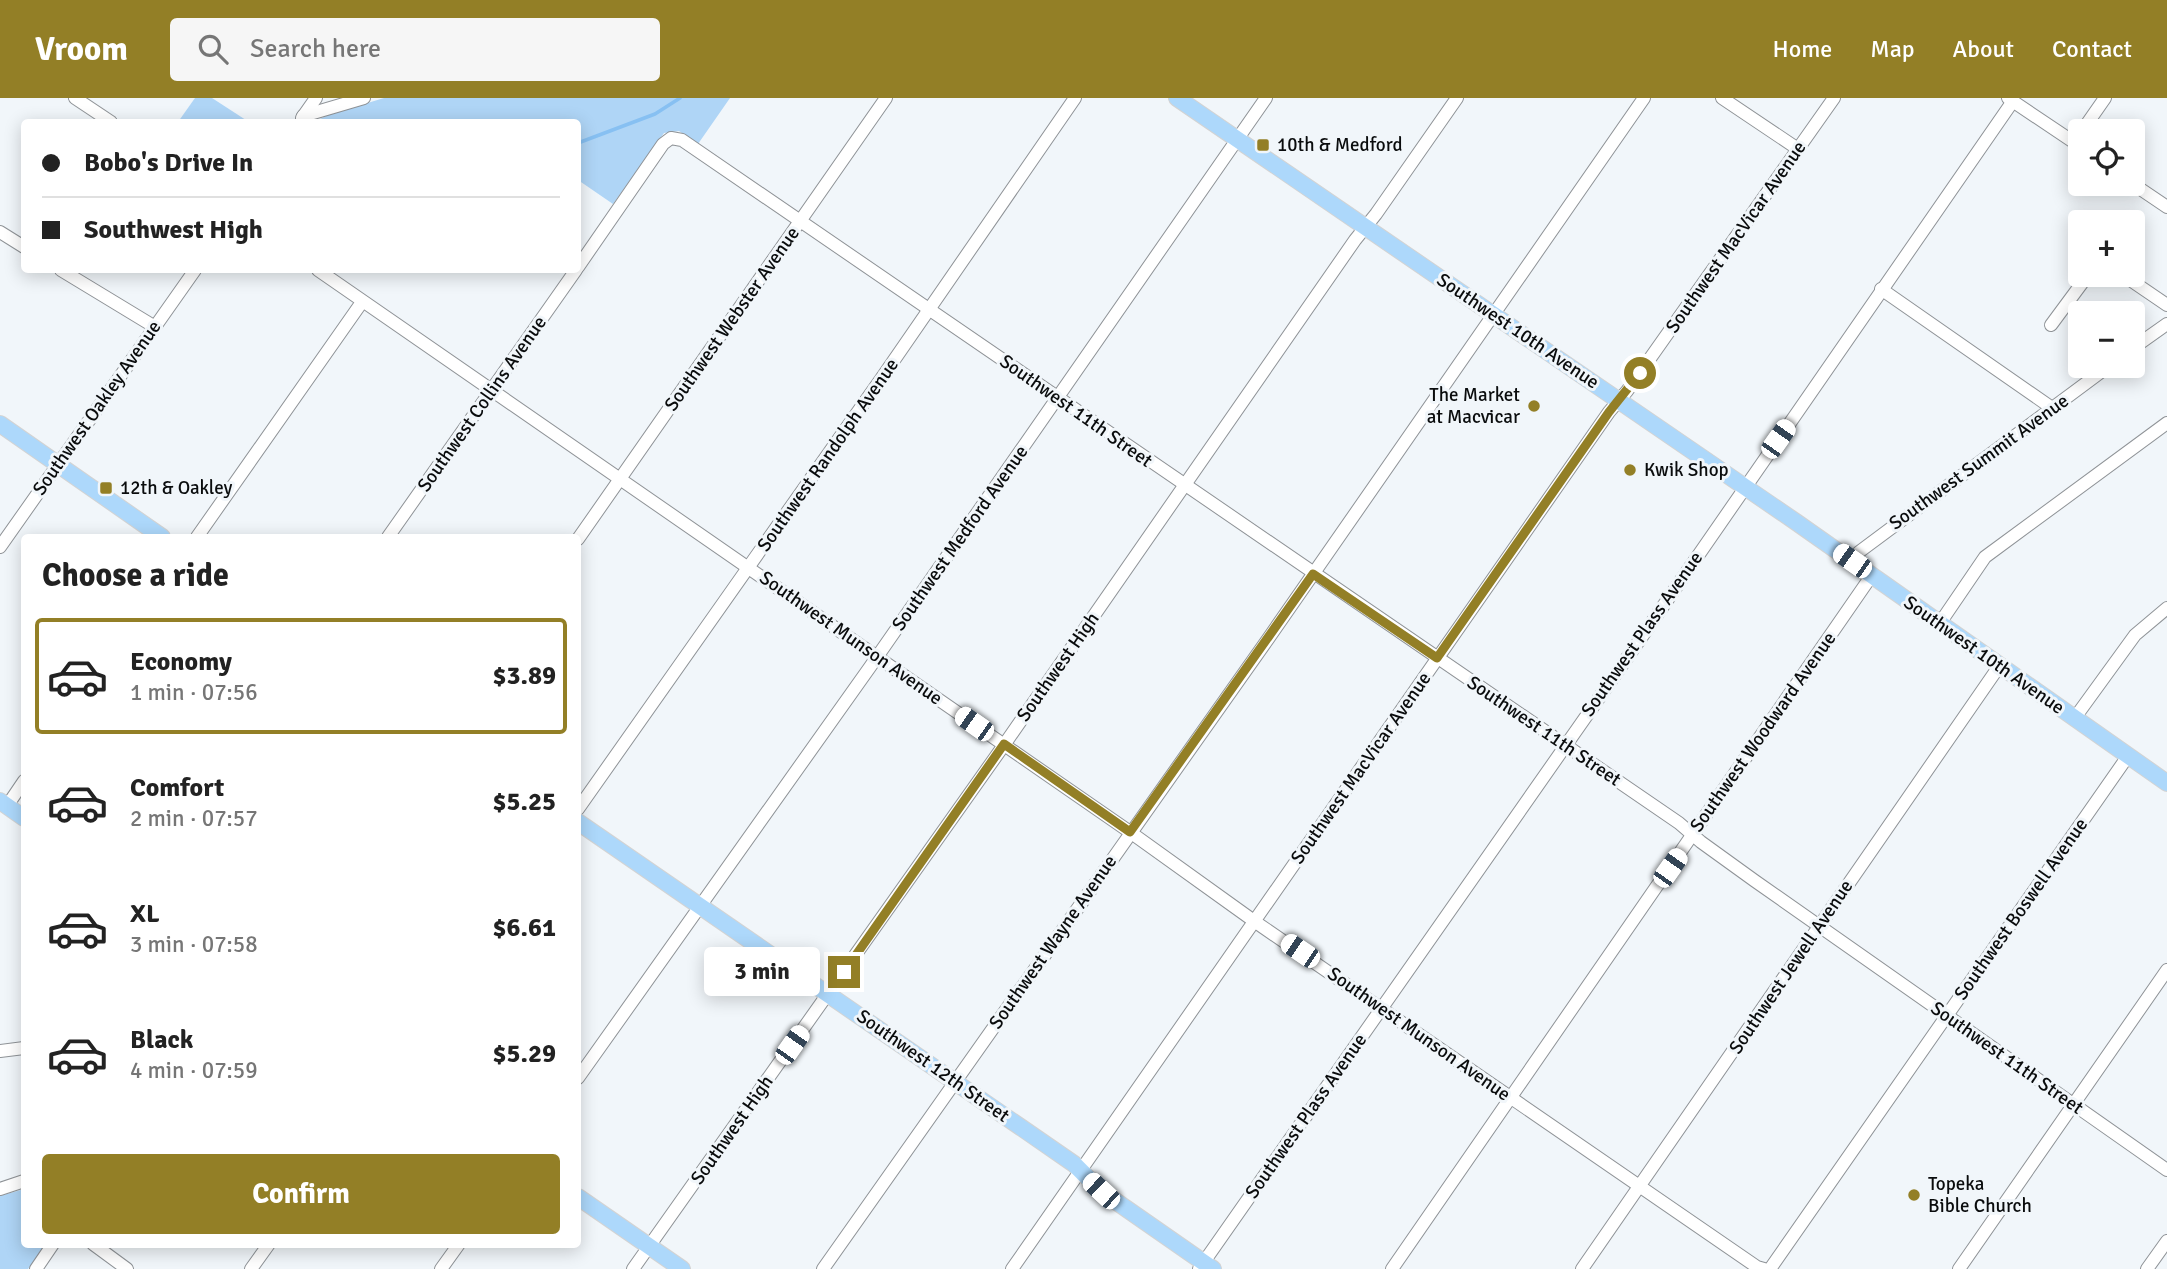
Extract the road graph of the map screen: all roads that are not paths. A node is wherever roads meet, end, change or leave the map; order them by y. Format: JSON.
{"nodes":[{"id":1,"x":75,"y":98,"type":"edge"},
{"id":2,"x":316,"y":98,"type":"edge"},
{"id":3,"x":364,"y":98,"type":"edge"},
{"id":4,"x":886,"y":98,"type":"edge"},
{"id":5,"x":1075,"y":98,"type":"edge"},
{"id":6,"x":1177,"y":98,"type":"edge"},
{"id":7,"x":1266,"y":98,"type":"edge"},
{"id":8,"x":1457,"y":98,"type":"edge"},
{"id":9,"x":1644,"y":98,"type":"edge"},
{"id":10,"x":1722,"y":98,"type":"edge"},
{"id":11,"x":1834,"y":98,"type":"edge"},
{"id":12,"x":2105,"y":98,"type":"edge"},
{"id":13,"x":2010,"y":100,"type":"edge"},
{"id":14,"x":106,"y":119,"type":"edge"},
{"id":15,"x":301,"y":119,"type":"edge"},
{"id":16,"x":2092,"y":119,"type":"edge"},
{"id":17,"x":2068,"y":133,"type":"edge"},
{"id":18,"x":671,"y":138,"type":"joint"},
{"id":19,"x":1237,"y":139,"type":"junction"},
{"id":20,"x":1798,"y":149,"type":"junction"},
{"id":21,"x":2145,"y":192,"type":"edge"},
{"id":22,"x":2167,"y":207,"type":"edge"},
{"id":23,"x":800,"y":222,"type":"junction"},
{"id":24,"x":1366,"y":227,"type":"junction"},
{"id":25,"x":0,"y":232,"type":"edge"},
{"id":26,"x":21,"y":245,"type":"edge"},
{"id":27,"x":581,"y":262,"type":"edge"},
{"id":28,"x":66,"y":273,"type":"edge"},
{"id":29,"x":193,"y":273,"type":"edge"},
{"id":30,"x":322,"y":273,"type":"edge"},
{"id":31,"x":574,"y":273,"type":"edge"},
{"id":32,"x":2079,"y":287,"type":"edge"},
{"id":33,"x":2141,"y":287,"type":"edge"},
{"id":34,"x":1881,"y":289,"type":"junction"},
{"id":35,"x":362,"y":302,"type":"junction"},
{"id":36,"x":2167,"y":305,"type":"edge"},
{"id":37,"x":929,"y":310,"type":"junction"},
{"id":38,"x":1493,"y":314,"type":"junction"},
{"id":39,"x":2167,"y":324,"type":"edge"},
{"id":40,"x":2052,"y":325,"type":"dead end"},
{"id":41,"x":155,"y":327,"type":"junction"},
{"id":42,"x":2145,"y":340,"type":"edge"},
{"id":43,"x":2093,"y":378,"type":"edge"},
{"id":44,"x":492,"y":390,"type":"junction"},
{"id":45,"x":1058,"y":398,"type":"junction"},
{"id":46,"x":1619,"y":400,"type":"junction"},
{"id":47,"x":2052,"y":408,"type":"junction"},
{"id":48,"x":2167,"y":423,"type":"edge"},
{"id":49,"x":0,"y":424,"type":"edge"},
{"id":50,"x":58,"y":464,"type":"junction"},
{"id":51,"x":621,"y":478,"type":"junction"},
{"id":52,"x":1184,"y":485,"type":"junction"},
{"id":53,"x":1744,"y":486,"type":"junction"},
{"id":54,"x":158,"y":534,"type":"edge"},
{"id":55,"x":199,"y":534,"type":"edge"},
{"id":56,"x":390,"y":534,"type":"edge"},
{"id":57,"x":581,"y":535,"type":"edge"},
{"id":58,"x":0,"y":547,"type":"edge"},
{"id":59,"x":1852,"y":561,"type":"junction"},
{"id":60,"x":748,"y":567,"type":"junction"},
{"id":61,"x":1313,"y":574,"type":"junction"},
{"id":62,"x":1872,"y":575,"type":"junction"},
{"id":63,"x":2167,"y":608,"type":"edge"},
{"id":64,"x":1940,"y":623,"type":"junction"},
{"id":65,"x":877,"y":656,"type":"junction"},
{"id":66,"x":1437,"y":658,"type":"junction"},
{"id":67,"x":2000,"y":665,"type":"junction"},
{"id":68,"x":2074,"y":719,"type":"junction"},
{"id":69,"x":1004,"y":744,"type":"junction"},
{"id":70,"x":1564,"y":746,"type":"junction"},
{"id":71,"x":2128,"y":757,"type":"junction"},
{"id":72,"x":2167,"y":783,"type":"edge"},
{"id":73,"x":21,"y":784,"type":"edge"},
{"id":74,"x":4,"y":804,"type":"edge"},
{"id":75,"x":581,"y":805,"type":"edge"},
{"id":76,"x":21,"y":816,"type":"edge"},
{"id":77,"x":581,"y":824,"type":"edge"},
{"id":78,"x":1130,"y":832,"type":"junction"},
{"id":79,"x":1692,"y":834,"type":"junction"},
{"id":80,"x":700,"y":905,"type":"junction"},
{"id":81,"x":1254,"y":921,"type":"junction"},
{"id":82,"x":1819,"y":927,"type":"junction"},
{"id":83,"x":2167,"y":970,"type":"edge"},
{"id":84,"x":829,"y":994,"type":"junction"},
{"id":85,"x":1381,"y":1009,"type":"junction"},
{"id":86,"x":1946,"y":1017,"type":"junction"},
{"id":87,"x":21,"y":1048,"type":"edge"},
{"id":88,"x":0,"y":1051,"type":"edge"},
{"id":89,"x":581,"y":1075,"type":"edge"},
{"id":90,"x":955,"y":1082,"type":"junction"},
{"id":91,"x":1511,"y":1098,"type":"junction"},
{"id":92,"x":2073,"y":1104,"type":"junction"},
{"id":93,"x":2167,"y":1170,"type":"edge"},
{"id":94,"x":1080,"y":1171,"type":"junction"},
{"id":95,"x":21,"y":1186,"type":"edge"},
{"id":96,"x":1640,"y":1186,"type":"junction"},
{"id":97,"x":0,"y":1189,"type":"edge"},
{"id":98,"x":581,"y":1199,"type":"edge"},
{"id":99,"x":2167,"y":1241,"type":"edge"},
{"id":100,"x":650,"y":1246,"type":"junction"},
{"id":101,"x":50,"y":1248,"type":"edge"},
{"id":102,"x":98,"y":1248,"type":"edge"},
{"id":103,"x":266,"y":1248,"type":"edge"},
{"id":104,"x":456,"y":1248,"type":"edge"},
{"id":105,"x":1205,"y":1267,"type":"edge"},
{"id":106,"x":36,"y":1269,"type":"edge"},
{"id":107,"x":127,"y":1269,"type":"edge"},
{"id":108,"x":251,"y":1269,"type":"edge"},
{"id":109,"x":441,"y":1269,"type":"edge"},
{"id":110,"x":633,"y":1269,"type":"edge"},
{"id":111,"x":682,"y":1269,"type":"edge"},
{"id":112,"x":823,"y":1269,"type":"edge"},
{"id":113,"x":1012,"y":1269,"type":"edge"},
{"id":114,"x":1392,"y":1269,"type":"edge"},
{"id":115,"x":1582,"y":1269,"type":"edge"},
{"id":116,"x":1764,"y":1269,"type":"edge"},
{"id":117,"x":1770,"y":1269,"type":"edge"},
{"id":118,"x":1959,"y":1269,"type":"edge"},
{"id":119,"x":2147,"y":1269,"type":"edge"}],
"edges":[{"from":1,"to":14,"type":"street"},
{"from":2,"to":15,"type":"street"},
{"from":3,"to":15,"type":"street"},
{"from":4,"to":23,"type":"street","name":"Southwest Webster Avenue"},
{"from":5,"to":37,"type":"street","name":"Southwest Randolph Avenue"},
{"from":6,"to":19,"type":"main road","name":"Southwest 10th Avenue"},
{"from":7,"to":19,"type":"street","name":"Southwest Medford Avenue"},
{"from":8,"to":24,"type":"street","name":"Southwest High"},
{"from":9,"to":38,"type":"street","name":"Southwest Wayne Avenue"},
{"from":10,"to":20,"type":"street"},
{"from":11,"to":20,"type":"street","name":"Southwest MacVicar Avenue"},
{"from":12,"to":16,"type":"street"},
{"from":13,"to":17,"type":"street"},
{"from":13,"to":34,"type":"street","name":"Southwest Plass Avenue"},
{"from":18,"to":23,"type":"street","name":"Southwest 11th Street"},
{"from":18,"to":27,"type":"street","name":"Southwest Collins Avenue"},
{"from":19,"to":24,"type":"main road","name":"Southwest 10th Avenue"},
{"from":19,"to":45,"type":"street","name":"Southwest Medford Avenue"},
{"from":20,"to":46,"type":"street","name":"Southwest MacVicar Avenue"},
{"from":21,"to":22,"type":"street"},
{"from":23,"to":37,"type":"street","name":"Southwest 11th Street"},
{"from":23,"to":51,"type":"street","name":"Southwest Webster Avenue"},
{"from":24,"to":38,"type":"main road","name":"Southwest 10th Avenue"},
{"from":24,"to":52,"type":"street","name":"Southwest High"},
{"from":25,"to":26,"type":"street"},
{"from":28,"to":41,"type":"street"},
{"from":29,"to":41,"type":"street","name":"Southwest Oakley Avenue"},
{"from":30,"to":35,"type":"street","name":"Southwest Munson Avenue"},
{"from":31,"to":44,"type":"street","name":"Southwest Collins Avenue"},
{"from":32,"to":40,"type":"street"},
{"from":33,"to":36,"type":"street"},
{"from":34,"to":47,"type":"street"},
{"from":34,"to":53,"type":"street","name":"Southwest Plass Avenue"},
{"from":35,"to":44,"type":"street","name":"Southwest Munson Avenue"},
{"from":35,"to":55,"type":"street"},
{"from":37,"to":45,"type":"street","name":"Southwest 11th Street"},
{"from":37,"to":60,"type":"street","name":"Southwest Randolph Avenue"},
{"from":38,"to":46,"type":"main road","name":"Southwest 10th Avenue"},
{"from":38,"to":61,"type":"street","name":"Southwest Wayne Avenue"},
{"from":39,"to":42,"type":"street"},
{"from":41,"to":50,"type":"street","name":"Southwest Oakley Avenue"},
{"from":43,"to":47,"type":"street","name":"Southwest Summit Avenue"},
{"from":44,"to":51,"type":"street","name":"Southwest Munson Avenue"},
{"from":44,"to":56,"type":"street","name":"Southwest Collins Avenue"},
{"from":45,"to":52,"type":"street","name":"Southwest 11th Street"},
{"from":45,"to":65,"type":"street","name":"Southwest Medford Avenue"},
{"from":46,"to":53,"type":"main road","name":"Southwest 10th Avenue"},
{"from":46,"to":66,"type":"street","name":"Southwest MacVicar Avenue"},
{"from":47,"to":59,"type":"street","name":"Southwest Summit Avenue"},
{"from":48,"to":64,"type":"street"},
{"from":49,"to":50,"type":"main road"},
{"from":50,"to":54,"type":"main road"},
{"from":50,"to":58,"type":"street","name":"Southwest Oakley Avenue"},
{"from":51,"to":57,"type":"street","name":"Southwest Webster Avenue"},
{"from":51,"to":60,"type":"street","name":"Southwest Munson Avenue"},
{"from":52,"to":61,"type":"street","name":"Southwest 11th Street"},
{"from":52,"to":69,"type":"street","name":"Southwest High"},
{"from":53,"to":59,"type":"main road","name":"Southwest 10th Avenue"},
{"from":53,"to":70,"type":"street","name":"Southwest Plass Avenue"},
{"from":59,"to":62,"type":"main road","name":"Southwest 10th Avenue"},
{"from":60,"to":65,"type":"street","name":"Southwest Munson Avenue"},
{"from":60,"to":75,"type":"street","name":"Southwest Randolph Avenue"},
{"from":61,"to":66,"type":"street","name":"Southwest 11th Street"},
{"from":61,"to":78,"type":"street","name":"Southwest Wayne Avenue"},
{"from":62,"to":64,"type":"main road","name":"Southwest 10th Avenue"},
{"from":62,"to":79,"type":"street","name":"Southwest Woodward Avenue"},
{"from":63,"to":68,"type":"street"},
{"from":64,"to":67,"type":"main road","name":"Southwest 10th Avenue"},
{"from":65,"to":69,"type":"street","name":"Southwest Munson Avenue"},
{"from":65,"to":80,"type":"street","name":"Southwest Medford Avenue"},
{"from":66,"to":70,"type":"street","name":"Southwest 11th Street"},
{"from":66,"to":81,"type":"street","name":"Southwest MacVicar Avenue"},
{"from":67,"to":68,"type":"main road","name":"Southwest 10th Avenue"},
{"from":67,"to":82,"type":"street","name":"Southwest Jewell Avenue"},
{"from":68,"to":71,"type":"main road","name":"Southwest 10th Avenue"},
{"from":69,"to":78,"type":"street","name":"Southwest Munson Avenue"},
{"from":69,"to":84,"type":"street","name":"Southwest High"},
{"from":70,"to":79,"type":"street","name":"Southwest 11th Street"},
{"from":70,"to":85,"type":"street","name":"Southwest Plass Avenue"},
{"from":71,"to":72,"type":"main road","name":"Southwest 10th Avenue"},
{"from":71,"to":86,"type":"street","name":"Southwest Boswell Avenue"},
{"from":73,"to":74,"type":"street"},
{"from":74,"to":76,"type":"main road"},
{"from":77,"to":80,"type":"main road","name":"Southwest 12th Street"},
{"from":78,"to":81,"type":"street","name":"Southwest Munson Avenue"},
{"from":78,"to":90,"type":"street","name":"Southwest Wayne Avenue"},
{"from":79,"to":82,"type":"street","name":"Southwest 11th Street"},
{"from":79,"to":91,"type":"street","name":"Southwest Woodward Avenue"},
{"from":80,"to":84,"type":"main road","name":"Southwest 12th Street"},
{"from":80,"to":89,"type":"street","name":"Southwest Medford Avenue"},
{"from":81,"to":85,"type":"street","name":"Southwest Munson Avenue"},
{"from":81,"to":94,"type":"street","name":"Southwest MacVicar Avenue"},
{"from":82,"to":86,"type":"street","name":"Southwest 11th Street"},
{"from":82,"to":96,"type":"street","name":"Southwest Jewell Avenue"},
{"from":83,"to":92,"type":"street"},
{"from":84,"to":90,"type":"main road","name":"Southwest 12th Street"},
{"from":84,"to":100,"type":"street","name":"Southwest High"},
{"from":85,"to":91,"type":"street","name":"Southwest Munson Avenue"},
{"from":85,"to":105,"type":"street","name":"Southwest Plass Avenue"},
{"from":86,"to":92,"type":"street","name":"Southwest 11th Street"},
{"from":86,"to":117,"type":"street","name":"Southwest Boswell Avenue"},
{"from":87,"to":88,"type":"street"},
{"from":90,"to":94,"type":"main road","name":"Southwest 12th Street"},
{"from":90,"to":112,"type":"street","name":"Southwest Wayne Avenue"},
{"from":91,"to":96,"type":"street","name":"Southwest Munson Avenue"},
{"from":91,"to":114,"type":"street","name":"Southwest Woodward Avenue"},
{"from":92,"to":93,"type":"street","name":"Southwest 11th Street"},
{"from":92,"to":118,"type":"street"},
{"from":94,"to":105,"type":"main road","name":"Southwest 12th Street"},
{"from":94,"to":113,"type":"street","name":"Southwest MacVicar Avenue"},
{"from":95,"to":97,"type":"street"},
{"from":96,"to":115,"type":"street","name":"Southwest Jewell Avenue"},
{"from":96,"to":116,"type":"street","name":"Southwest Munson Avenue"},
{"from":98,"to":100,"type":"main road"},
{"from":99,"to":119,"type":"street"},
{"from":100,"to":110,"type":"street","name":"Southwest High"},
{"from":100,"to":111,"type":"main road"},
{"from":101,"to":106,"type":"street"},
{"from":102,"to":107,"type":"street"},
{"from":103,"to":108,"type":"street"},
{"from":104,"to":109,"type":"street"}]}
